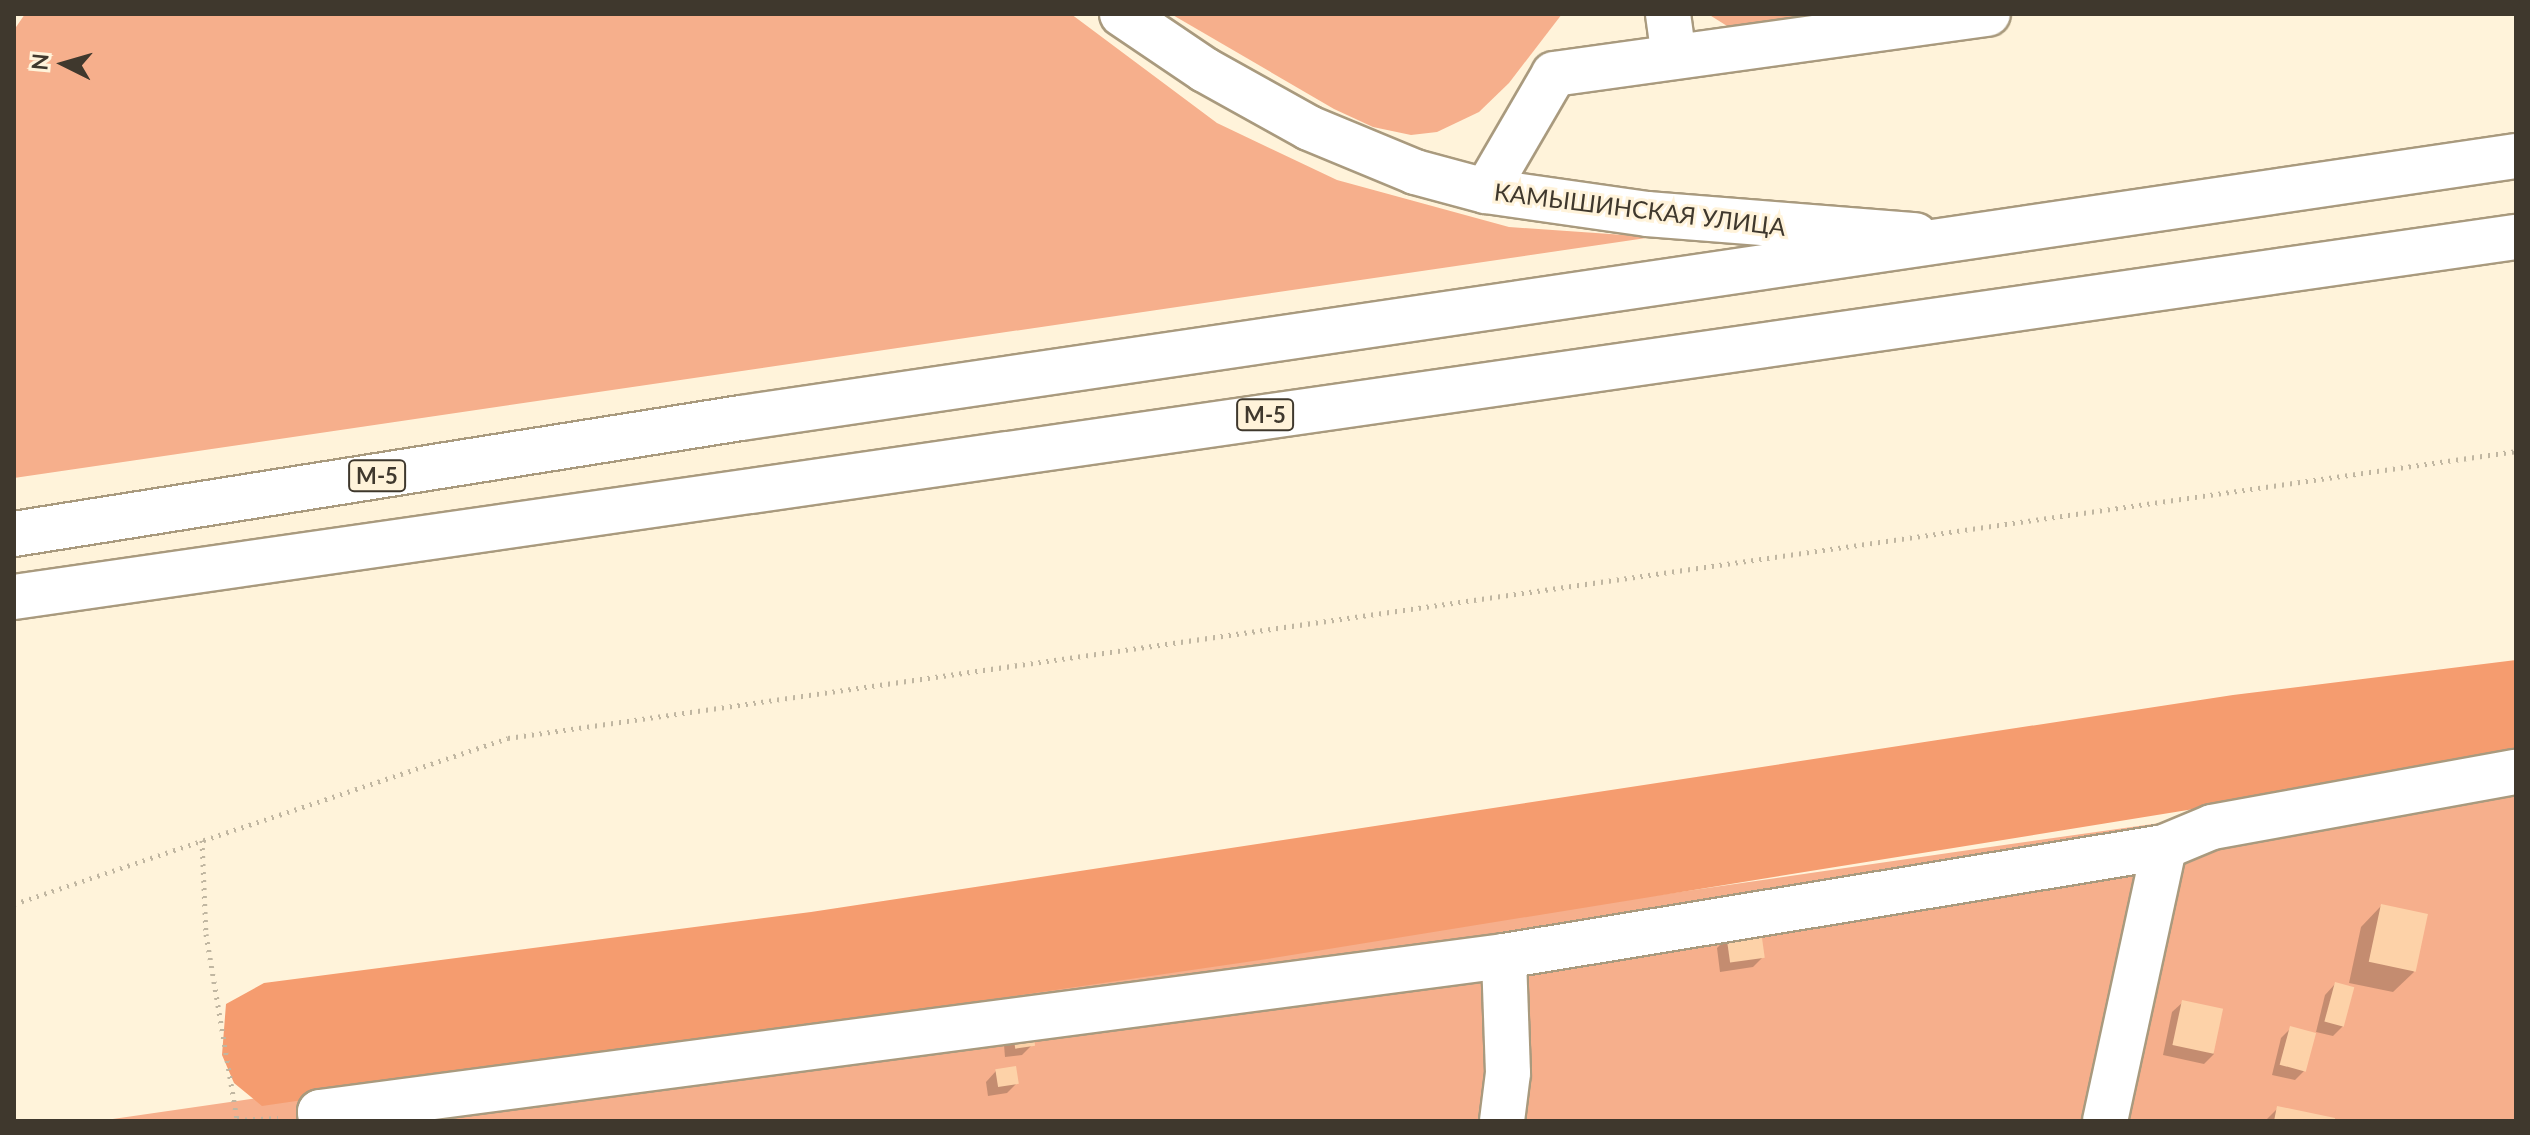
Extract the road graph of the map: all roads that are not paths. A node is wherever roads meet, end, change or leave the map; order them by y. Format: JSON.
{"nodes":[{"id":1,"x":1122,"y":14,"type":"edge"},
{"id":2,"x":1668,"y":14,"type":"edge"},
{"id":3,"x":1988,"y":14,"type":"edge"},
{"id":4,"x":1674,"y":57,"type":"junction"},
{"id":5,"x":2516,"y":156,"type":"edge"},
{"id":6,"x":1486,"y":191,"type":"junction"},
{"id":7,"x":2516,"y":237,"type":"edge"},
{"id":8,"x":1961,"y":239,"type":"junction"},
{"id":9,"x":14,"y":534,"type":"edge"},
{"id":10,"x":14,"y":597,"type":"edge"},
{"id":11,"x":2516,"y":772,"type":"edge"},
{"id":12,"x":2164,"y":847,"type":"junction"},
{"id":13,"x":1504,"y":956,"type":"junction"},
{"id":14,"x":320,"y":1117,"type":"edge"},
{"id":15,"x":1502,"y":1121,"type":"edge"},
{"id":16,"x":2105,"y":1121,"type":"edge"}],
"edges":[{"from":1,"to":6,"type":"main road","name":"КАМЫШИНСКАЯ УЛИЦА"},
{"from":2,"to":4,"type":"main road"},
{"from":3,"to":4,"type":"main road"},
{"from":4,"to":6,"type":"main road"},
{"from":5,"to":8,"type":"main road","number":"М-5"},
{"from":6,"to":8,"type":"main road","name":"КАМЫШИНСКАЯ УЛИЦА"},
{"from":7,"to":10,"type":"main road","number":"М-5"},
{"from":8,"to":9,"type":"main road","number":"М-5"},
{"from":11,"to":12,"type":"main road"},
{"from":12,"to":13,"type":"main road"},
{"from":12,"to":16,"type":"main road"},
{"from":13,"to":14,"type":"main road"},
{"from":13,"to":15,"type":"main road"}]}
